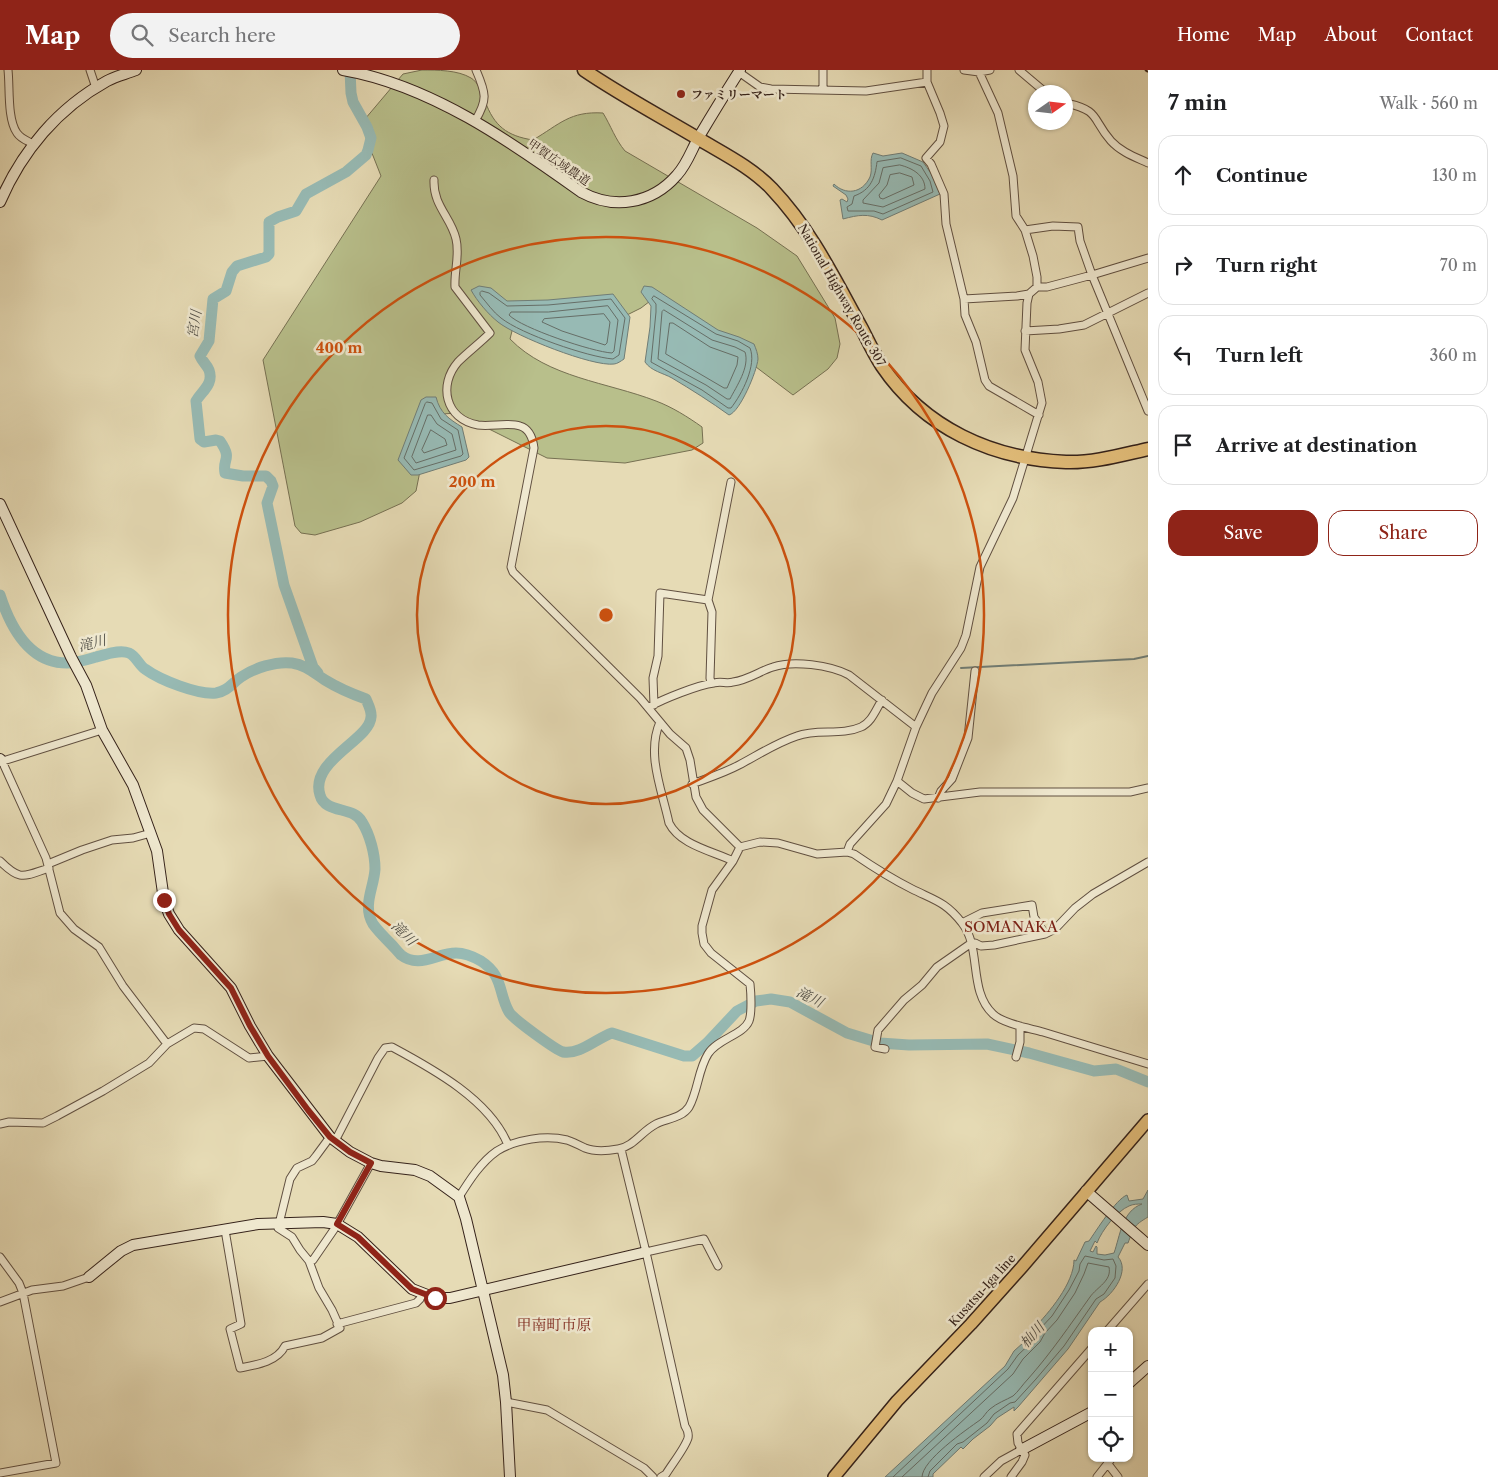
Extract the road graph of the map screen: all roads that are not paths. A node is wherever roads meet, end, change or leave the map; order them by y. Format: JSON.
{"nodes":[{"id":1,"x":8,"y":70,"type":"edge"},
{"id":2,"x":90,"y":70,"type":"edge"},
{"id":3,"x":136,"y":70,"type":"edge"},
{"id":4,"x":343,"y":70,"type":"edge"},
{"id":5,"x":476,"y":70,"type":"edge"},
{"id":6,"x":584,"y":70,"type":"edge"},
{"id":7,"x":823,"y":70,"type":"edge"},
{"id":8,"x":927,"y":70,"type":"edge"},
{"id":9,"x":964,"y":70,"type":"edge"},
{"id":10,"x":990,"y":70,"type":"edge"},
{"id":11,"x":1019,"y":70,"type":"edge"},
{"id":12,"x":364,"y":72,"type":"edge"},
{"id":13,"x":742,"y":72,"type":"edge"},
{"id":14,"x":979,"y":72,"type":"junction"},
{"id":15,"x":927,"y":82,"type":"junction"},
{"id":16,"x":1037,"y":85,"type":"edge"},
{"id":17,"x":96,"y":88,"type":"junction"},
{"id":18,"x":823,"y":90,"type":"junction"},
{"id":19,"x":1073,"y":105,"type":"edge"},
{"id":20,"x":474,"y":121,"type":"junction"},
{"id":21,"x":698,"y":138,"type":"junction"},
{"id":22,"x":33,"y":144,"type":"junction"},
{"id":23,"x":1148,"y":163,"type":"edge"},
{"id":24,"x":434,"y":180,"type":"dead end"},
{"id":25,"x":0,"y":202,"type":"edge"},
{"id":26,"x":1025,"y":230,"type":"junction"},
{"id":27,"x":1148,"y":258,"type":"edge"},
{"id":28,"x":1092,"y":276,"type":"junction"},
{"id":29,"x":1037,"y":288,"type":"junction"},
{"id":30,"x":1148,"y":293,"type":"edge"},
{"id":31,"x":1030,"y":294,"type":"junction"},
{"id":32,"x":964,"y":299,"type":"junction"},
{"id":33,"x":1107,"y":313,"type":"junction"},
{"id":34,"x":1025,"y":331,"type":"junction"},
{"id":35,"x":1148,"y":411,"type":"edge"},
{"id":36,"x":1039,"y":415,"type":"junction"},
{"id":37,"x":1148,"y":449,"type":"edge"},
{"id":38,"x":1025,"y":457,"type":"junction"},
{"id":39,"x":730,"y":482,"type":"dead end"},
{"id":40,"x":0,"y":504,"type":"edge"},
{"id":41,"x":708,"y":600,"type":"junction"},
{"id":42,"x":975,"y":671,"type":"dead end"},
{"id":43,"x":712,"y":683,"type":"junction"},
{"id":44,"x":882,"y":700,"type":"junction"},
{"id":45,"x":651,"y":706,"type":"junction"},
{"id":46,"x":660,"y":722,"type":"junction"},
{"id":47,"x":916,"y":727,"type":"junction"},
{"id":48,"x":102,"y":730,"type":"junction"},
{"id":49,"x":1,"y":760,"type":"edge"},
{"id":50,"x":897,"y":781,"type":"junction"},
{"id":51,"x":692,"y":784,"type":"junction"},
{"id":52,"x":1148,"y":788,"type":"edge"},
{"id":53,"x":938,"y":798,"type":"junction"},
{"id":54,"x":151,"y":833,"type":"junction"},
{"id":55,"x":740,"y":848,"type":"junction"},
{"id":56,"x":847,"y":852,"type":"junction"},
{"id":57,"x":733,"y":860,"type":"junction"},
{"id":58,"x":0,"y":861,"type":"edge"},
{"id":59,"x":1148,"y":862,"type":"edge"},
{"id":60,"x":48,"y":866,"type":"junction"},
{"id":61,"x":962,"y":923,"type":"junction"},
{"id":62,"x":1045,"y":934,"type":"junction"},
{"id":63,"x":970,"y":944,"type":"junction"},
{"id":64,"x":1020,"y":1026,"type":"junction"},
{"id":65,"x":167,"y":1044,"type":"junction"},
{"id":66,"x":885,"y":1050,"type":"dead end"},
{"id":67,"x":268,"y":1056,"type":"junction"},
{"id":68,"x":1017,"y":1056,"type":"dead end"},
{"id":69,"x":1148,"y":1064,"type":"edge"},
{"id":70,"x":1148,"y":1120,"type":"edge"},
{"id":71,"x":0,"y":1124,"type":"edge"},
{"id":72,"x":332,"y":1139,"type":"junction"},
{"id":73,"x":508,"y":1146,"type":"junction"},
{"id":74,"x":620,"y":1149,"type":"junction"},
{"id":75,"x":371,"y":1163,"type":"junction"},
{"id":76,"x":1086,"y":1191,"type":"junction"},
{"id":77,"x":458,"y":1198,"type":"junction"},
{"id":78,"x":279,"y":1224,"type":"junction"},
{"id":79,"x":337,"y":1224,"type":"junction"},
{"id":80,"x":225,"y":1230,"type":"junction"},
{"id":81,"x":1148,"y":1245,"type":"edge"},
{"id":82,"x":646,"y":1252,"type":"junction"},
{"id":83,"x":0,"y":1257,"type":"edge"},
{"id":84,"x":310,"y":1261,"type":"junction"},
{"id":85,"x":718,"y":1266,"type":"dead end"},
{"id":86,"x":89,"y":1277,"type":"joint"},
{"id":87,"x":1148,"y":1284,"type":"edge"},
{"id":88,"x":483,"y":1290,"type":"junction"},
{"id":89,"x":23,"y":1293,"type":"junction"},
{"id":90,"x":422,"y":1294,"type":"junction"},
{"id":91,"x":0,"y":1302,"type":"edge"},
{"id":92,"x":337,"y":1324,"type":"junction"},
{"id":93,"x":1110,"y":1327,"type":"edge"},
{"id":94,"x":1088,"y":1353,"type":"edge"},
{"id":95,"x":1148,"y":1366,"type":"edge"},
{"id":96,"x":1133,"y":1380,"type":"edge"},
{"id":97,"x":506,"y":1402,"type":"junction"},
{"id":98,"x":1088,"y":1414,"type":"edge"},
{"id":99,"x":1021,"y":1450,"type":"junction"},
{"id":100,"x":1109,"y":1462,"type":"edge"},
{"id":101,"x":1110,"y":1462,"type":"edge"},
{"id":102,"x":0,"y":1473,"type":"edge"},
{"id":103,"x":510,"y":1477,"type":"edge"},
{"id":104,"x":653,"y":1477,"type":"edge"},
{"id":105,"x":661,"y":1477,"type":"edge"},
{"id":106,"x":834,"y":1477,"type":"edge"},
{"id":107,"x":984,"y":1477,"type":"edge"},
{"id":108,"x":1010,"y":1477,"type":"edge"},
{"id":109,"x":1097,"y":1477,"type":"edge"},
{"id":110,"x":1118,"y":1477,"type":"edge"}],
"edges":[{"from":1,"to":22,"type":"street"},
{"from":2,"to":17,"type":"street"},
{"from":3,"to":17,"type":"street"},
{"from":4,"to":12,"type":"street","name":"甲賀広域農道"},
{"from":5,"to":20,"type":"street"},
{"from":6,"to":21,"type":"highway","name":"National Highway Route 307"},
{"from":7,"to":18,"type":"street"},
{"from":8,"to":15,"type":"street"},
{"from":9,"to":14,"type":"street"},
{"from":10,"to":14,"type":"street"},
{"from":11,"to":16,"type":"street"},
{"from":12,"to":20,"type":"street","name":"甲賀広域農道"},
{"from":13,"to":18,"type":"street"},
{"from":13,"to":21,"type":"street","name":"甲賀広域農道"},
{"from":14,"to":26,"type":"street"},
{"from":15,"to":18,"type":"street"},
{"from":15,"to":32,"type":"street"},
{"from":17,"to":22,"type":"street"},
{"from":19,"to":23,"type":"street"},
{"from":20,"to":21,"type":"street","name":"甲賀広域農道"},
{"from":21,"to":38,"type":"highway","name":"National Highway Route 307"},
{"from":22,"to":25,"type":"street"},
{"from":24,"to":45,"type":"street"},
{"from":26,"to":28,"type":"street"},
{"from":26,"to":29,"type":"street"},
{"from":27,"to":28,"type":"street"},
{"from":28,"to":29,"type":"street"},
{"from":28,"to":33,"type":"street"},
{"from":29,"to":31,"type":"street"},
{"from":30,"to":33,"type":"street"},
{"from":31,"to":32,"type":"street"},
{"from":31,"to":34,"type":"street"},
{"from":32,"to":36,"type":"street"},
{"from":33,"to":34,"type":"street"},
{"from":33,"to":35,"type":"street"},
{"from":34,"to":36,"type":"street"},
{"from":36,"to":38,"type":"street"},
{"from":37,"to":38,"type":"highway","name":"National Highway Route 307"},
{"from":38,"to":47,"type":"street"},
{"from":39,"to":41,"type":"street"},
{"from":40,"to":48,"type":"street"},
{"from":41,"to":43,"type":"street"},
{"from":41,"to":45,"type":"street"},
{"from":42,"to":53,"type":"street"},
{"from":43,"to":44,"type":"street"},
{"from":43,"to":45,"type":"street"},
{"from":44,"to":47,"type":"street"},
{"from":44,"to":51,"type":"street"},
{"from":45,"to":46,"type":"street"},
{"from":46,"to":51,"type":"street"},
{"from":46,"to":57,"type":"street"},
{"from":47,"to":50,"type":"street"},
{"from":48,"to":49,"type":"street"},
{"from":48,"to":54,"type":"street"},
{"from":49,"to":60,"type":"street"},
{"from":50,"to":53,"type":"street"},
{"from":50,"to":56,"type":"street"},
{"from":51,"to":55,"type":"street"},
{"from":52,"to":53,"type":"street"},
{"from":54,"to":60,"type":"street"},
{"from":54,"to":67,"type":"street"},
{"from":55,"to":56,"type":"street"},
{"from":55,"to":57,"type":"street"},
{"from":56,"to":61,"type":"street"},
{"from":57,"to":74,"type":"street"},
{"from":58,"to":60,"type":"street"},
{"from":59,"to":62,"type":"street"},
{"from":60,"to":65,"type":"street"},
{"from":61,"to":62,"type":"street"},
{"from":61,"to":63,"type":"street"},
{"from":62,"to":63,"type":"street"},
{"from":63,"to":64,"type":"street"},
{"from":63,"to":66,"type":"street"},
{"from":64,"to":68,"type":"street"},
{"from":64,"to":69,"type":"street"},
{"from":65,"to":67,"type":"street"},
{"from":65,"to":71,"type":"street"},
{"from":67,"to":72,"type":"street"},
{"from":70,"to":76,"type":"main road","name":"Kusatsu-Iga line"},
{"from":72,"to":73,"type":"street"},
{"from":72,"to":75,"type":"street"},
{"from":72,"to":78,"type":"street"},
{"from":73,"to":74,"type":"street"},
{"from":73,"to":77,"type":"street"},
{"from":74,"to":82,"type":"street"},
{"from":75,"to":77,"type":"street"},
{"from":75,"to":79,"type":"street"},
{"from":76,"to":81,"type":"street"},
{"from":76,"to":106,"type":"main road","name":"Kusatsu-Iga line"},
{"from":77,"to":88,"type":"street"},
{"from":78,"to":79,"type":"street"},
{"from":78,"to":80,"type":"street"},
{"from":78,"to":84,"type":"street"},
{"from":79,"to":84,"type":"street"},
{"from":79,"to":90,"type":"street"},
{"from":80,"to":86,"type":"street"},
{"from":80,"to":92,"type":"street"},
{"from":82,"to":85,"type":"street"},
{"from":82,"to":88,"type":"street"},
{"from":82,"to":105,"type":"street"},
{"from":83,"to":89,"type":"street"},
{"from":84,"to":92,"type":"street"},
{"from":86,"to":89,"type":"street"},
{"from":87,"to":93,"type":"street"},
{"from":88,"to":90,"type":"street"},
{"from":88,"to":97,"type":"street"},
{"from":89,"to":91,"type":"street"},
{"from":89,"to":102,"type":"street"},
{"from":90,"to":92,"type":"street"},
{"from":94,"to":99,"type":"street"},
{"from":95,"to":96,"type":"street"},
{"from":97,"to":103,"type":"street"},
{"from":97,"to":104,"type":"street"},
{"from":98,"to":99,"type":"street"},
{"from":99,"to":107,"type":"street"},
{"from":99,"to":108,"type":"street"},
{"from":100,"to":109,"type":"street"},
{"from":101,"to":110,"type":"street"}]}
